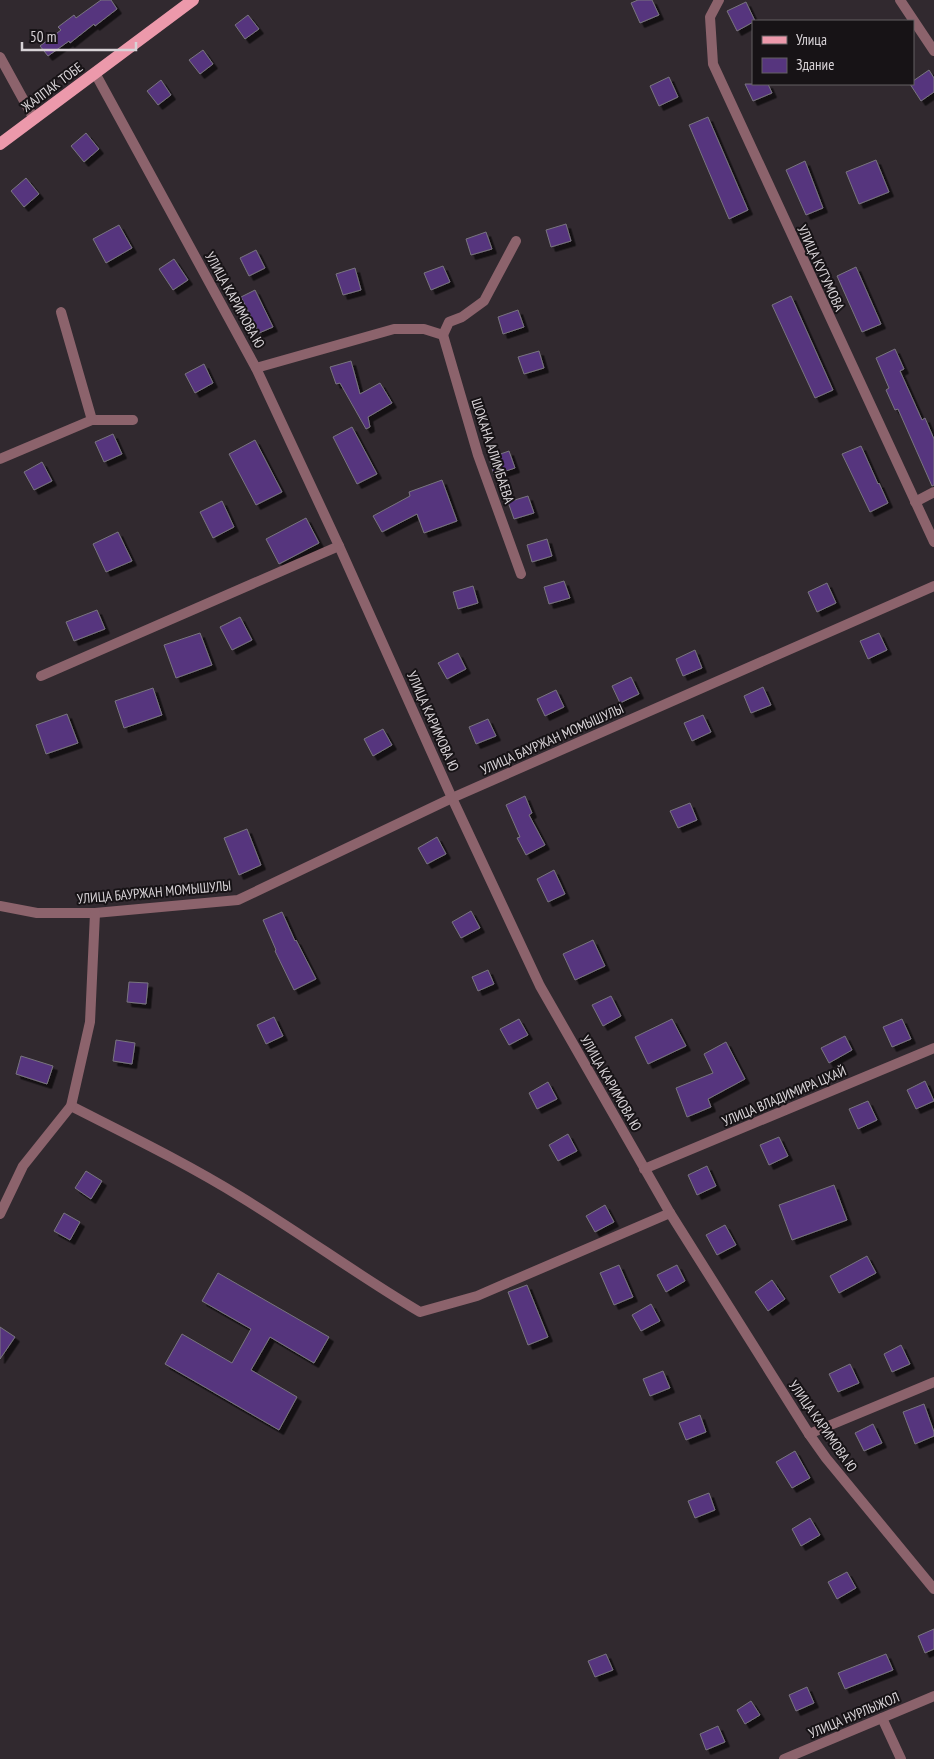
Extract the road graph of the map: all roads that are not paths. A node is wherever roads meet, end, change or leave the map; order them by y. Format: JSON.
{"nodes":[{"id":1,"x":193,"y":0,"type":"edge"},
{"id":2,"x":719,"y":0,"type":"edge"},
{"id":3,"x":900,"y":0,"type":"edge"},
{"id":4,"x":913,"y":20,"type":"edge"},
{"id":5,"x":914,"y":21,"type":"edge"},
{"id":6,"x":934,"y":51,"type":"edge"},
{"id":7,"x":0,"y":56,"type":"edge"},
{"id":8,"x":95,"y":73,"type":"junction"},
{"id":9,"x":34,"y":119,"type":"junction"},
{"id":10,"x":0,"y":144,"type":"edge"},
{"id":11,"x":516,"y":241,"type":"dead end"},
{"id":12,"x":61,"y":312,"type":"dead end"},
{"id":13,"x":443,"y":334,"type":"junction"},
{"id":14,"x":256,"y":368,"type":"junction"},
{"id":15,"x":92,"y":420,"type":"junction"},
{"id":16,"x":133,"y":420,"type":"dead end"},
{"id":17,"x":0,"y":460,"type":"edge"},
{"id":18,"x":934,"y":492,"type":"edge"},
{"id":19,"x":915,"y":502,"type":"junction"},
{"id":20,"x":934,"y":542,"type":"edge"},
{"id":21,"x":339,"y":546,"type":"junction"},
{"id":22,"x":521,"y":574,"type":"dead end"},
{"id":23,"x":934,"y":586,"type":"edge"},
{"id":24,"x":41,"y":676,"type":"dead end"},
{"id":25,"x":452,"y":798,"type":"junction"},
{"id":26,"x":0,"y":906,"type":"edge"},
{"id":27,"x":95,"y":913,"type":"junction"},
{"id":28,"x":934,"y":1048,"type":"edge"},
{"id":29,"x":70,"y":1106,"type":"junction"},
{"id":30,"x":644,"y":1168,"type":"junction"},
{"id":31,"x":670,"y":1213,"type":"junction"},
{"id":32,"x":0,"y":1214,"type":"edge"},
{"id":33,"x":934,"y":1382,"type":"edge"},
{"id":34,"x":809,"y":1434,"type":"junction"},
{"id":35,"x":934,"y":1588,"type":"edge"},
{"id":36,"x":934,"y":1696,"type":"edge"},
{"id":37,"x":882,"y":1718,"type":"junction"},
{"id":38,"x":784,"y":1759,"type":"edge"},
{"id":39,"x":901,"y":1759,"type":"edge"}],
"edges":[{"from":1,"to":8,"type":"main road","name":"ЖАЛПАК ТОБЕ"},
{"from":2,"to":19,"type":"street","name":"УЛИЦА КУТУМОВА"},
{"from":3,"to":4,"type":"street"},
{"from":5,"to":6,"type":"street"},
{"from":7,"to":9,"type":"street"},
{"from":8,"to":9,"type":"main road","name":"ЖАЛПАК ТОБЕ"},
{"from":8,"to":14,"type":"street","name":"УЛИЦА КАРИМОВА Ю"},
{"from":9,"to":10,"type":"main road","name":"ЖАЛПАК ТОБЕ"},
{"from":11,"to":13,"type":"street"},
{"from":12,"to":15,"type":"street"},
{"from":13,"to":14,"type":"street"},
{"from":13,"to":22,"type":"street","name":"ШОКАНА АЛИМБАЕВА"},
{"from":14,"to":21,"type":"street","name":"УЛИЦА КАРИМОВА Ю"},
{"from":15,"to":16,"type":"street"},
{"from":15,"to":17,"type":"street"},
{"from":18,"to":19,"type":"street"},
{"from":19,"to":20,"type":"street","name":"УЛИЦА КУТУМОВА"},
{"from":21,"to":24,"type":"street"},
{"from":21,"to":25,"type":"street","name":"УЛИЦА КАРИМОВА Ю"},
{"from":23,"to":25,"type":"street","name":"УЛИЦА БАУРЖАН МОМЫШУЛЫ"},
{"from":25,"to":27,"type":"street","name":"УЛИЦА БАУРЖАН МОМЫШУЛЫ"},
{"from":25,"to":30,"type":"street","name":"УЛИЦА КАРИМОВА Ю"},
{"from":26,"to":27,"type":"street","name":"УЛИЦА БАУРЖАН МОМЫШУЛЫ"},
{"from":27,"to":29,"type":"street"},
{"from":28,"to":30,"type":"street","name":"УЛИЦА ВЛАДИМИРА ЦХАЙ"},
{"from":29,"to":31,"type":"street"},
{"from":29,"to":32,"type":"street"},
{"from":30,"to":31,"type":"street","name":"УЛИЦА КАРИМОВА Ю"},
{"from":31,"to":34,"type":"street","name":"УЛИЦА КАРИМОВА Ю"},
{"from":33,"to":34,"type":"street"},
{"from":34,"to":35,"type":"street","name":"УЛИЦА КАРИМОВА Ю"},
{"from":36,"to":37,"type":"street","name":"УЛИЦА НУРЛЫЖОЛ"},
{"from":37,"to":38,"type":"street","name":"УЛИЦА НУРЛЫЖОЛ"},
{"from":37,"to":39,"type":"street"}]}
